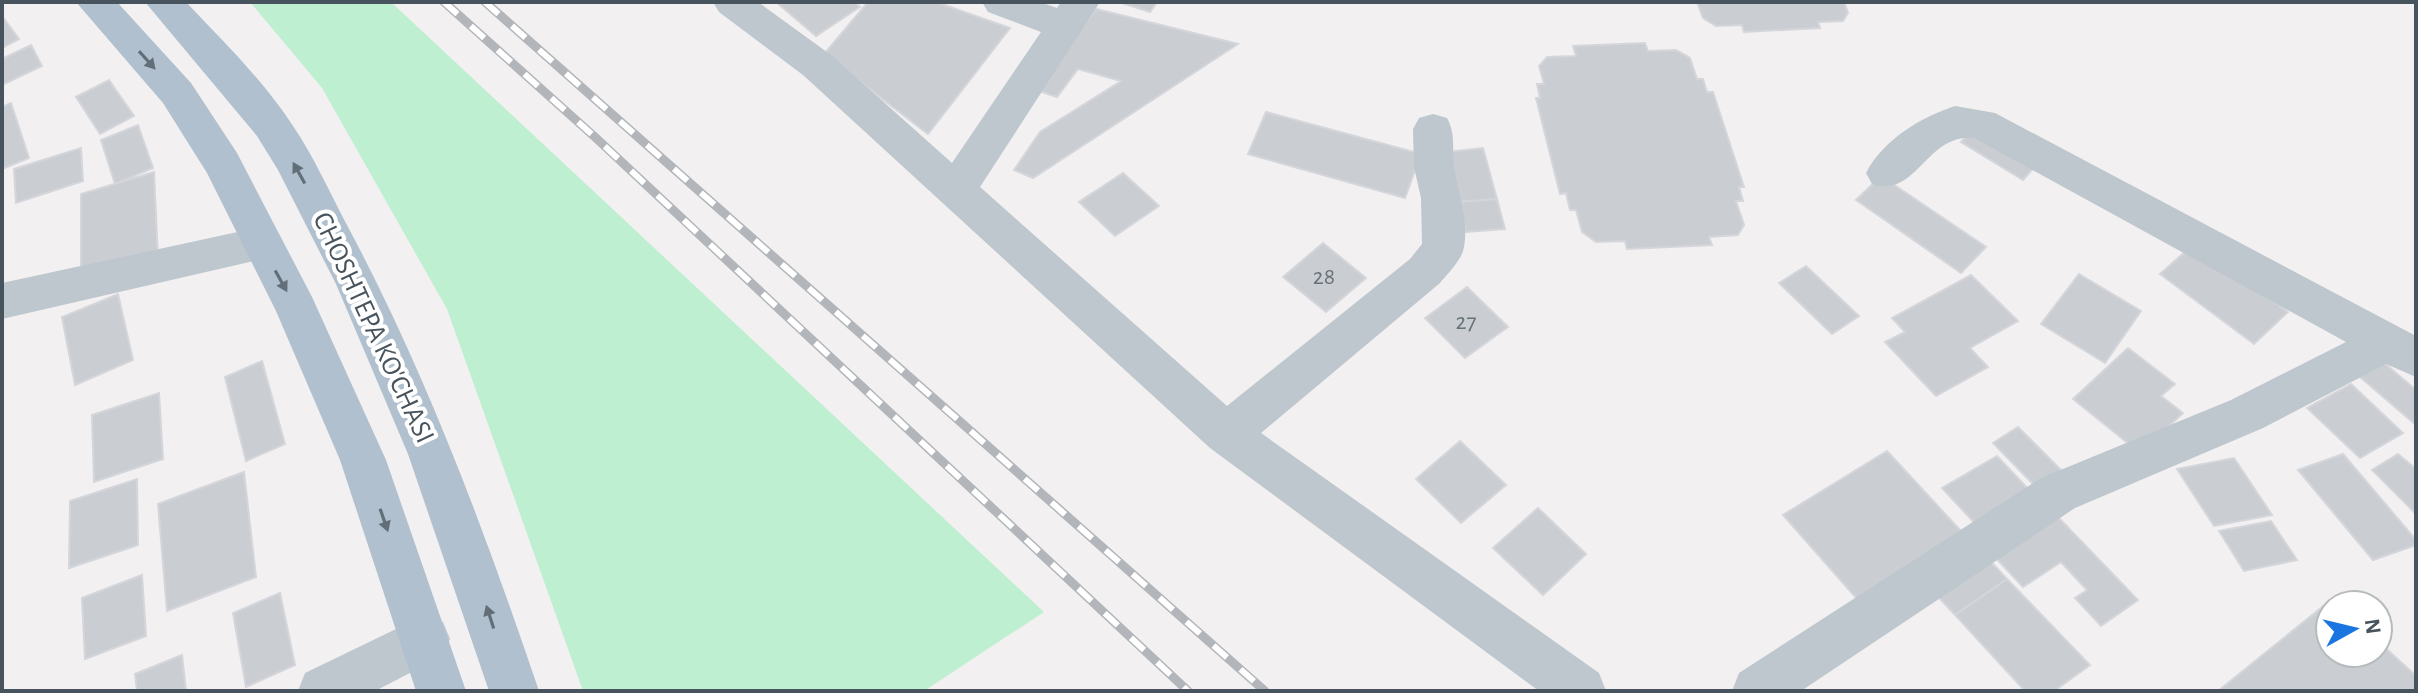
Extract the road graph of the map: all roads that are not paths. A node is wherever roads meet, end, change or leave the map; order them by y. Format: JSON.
{"nodes":[{"id":1,"x":95,"y":2,"type":"edge"},
{"id":2,"x":164,"y":2,"type":"edge"},
{"id":3,"x":732,"y":2,"type":"edge"},
{"id":4,"x":1001,"y":2,"type":"edge"},
{"id":5,"x":1073,"y":14,"type":"edge"},
{"id":6,"x":1433,"y":129,"type":"dead end"},
{"id":7,"x":1886,"y":173,"type":"dead end"},
{"id":8,"x":954,"y":188,"type":"junction"},
{"id":9,"x":261,"y":244,"type":"junction"},
{"id":10,"x":2,"y":301,"type":"edge"},
{"id":11,"x":2402,"y":350,"type":"edge"},
{"id":12,"x":1226,"y":434,"type":"junction"},
{"id":13,"x":425,"y":639,"type":"junction"},
{"id":14,"x":323,"y":691,"type":"edge"},
{"id":15,"x":441,"y":691,"type":"edge"},
{"id":16,"x":514,"y":691,"type":"edge"},
{"id":17,"x":1581,"y":691,"type":"edge"},
{"id":18,"x":1757,"y":691,"type":"edge"}],
"edges":[{"from":1,"to":9,"type":"main road","one_way":true},
{"from":16,"to":2,"type":"main road","name":"CHOSHTEPA KO'CHASI","one_way":true},
{"from":3,"to":8,"type":"street"},
{"from":4,"to":5,"type":"street"},
{"from":5,"to":8,"type":"street"},
{"from":6,"to":12,"type":"street"},
{"from":7,"to":11,"type":"street"},
{"from":8,"to":12,"type":"street"},
{"from":9,"to":10,"type":"street"},
{"from":9,"to":13,"type":"main road","one_way":true},
{"from":11,"to":18,"type":"street"},
{"from":12,"to":17,"type":"street"},
{"from":13,"to":14,"type":"street"},
{"from":13,"to":15,"type":"main road"}]}
